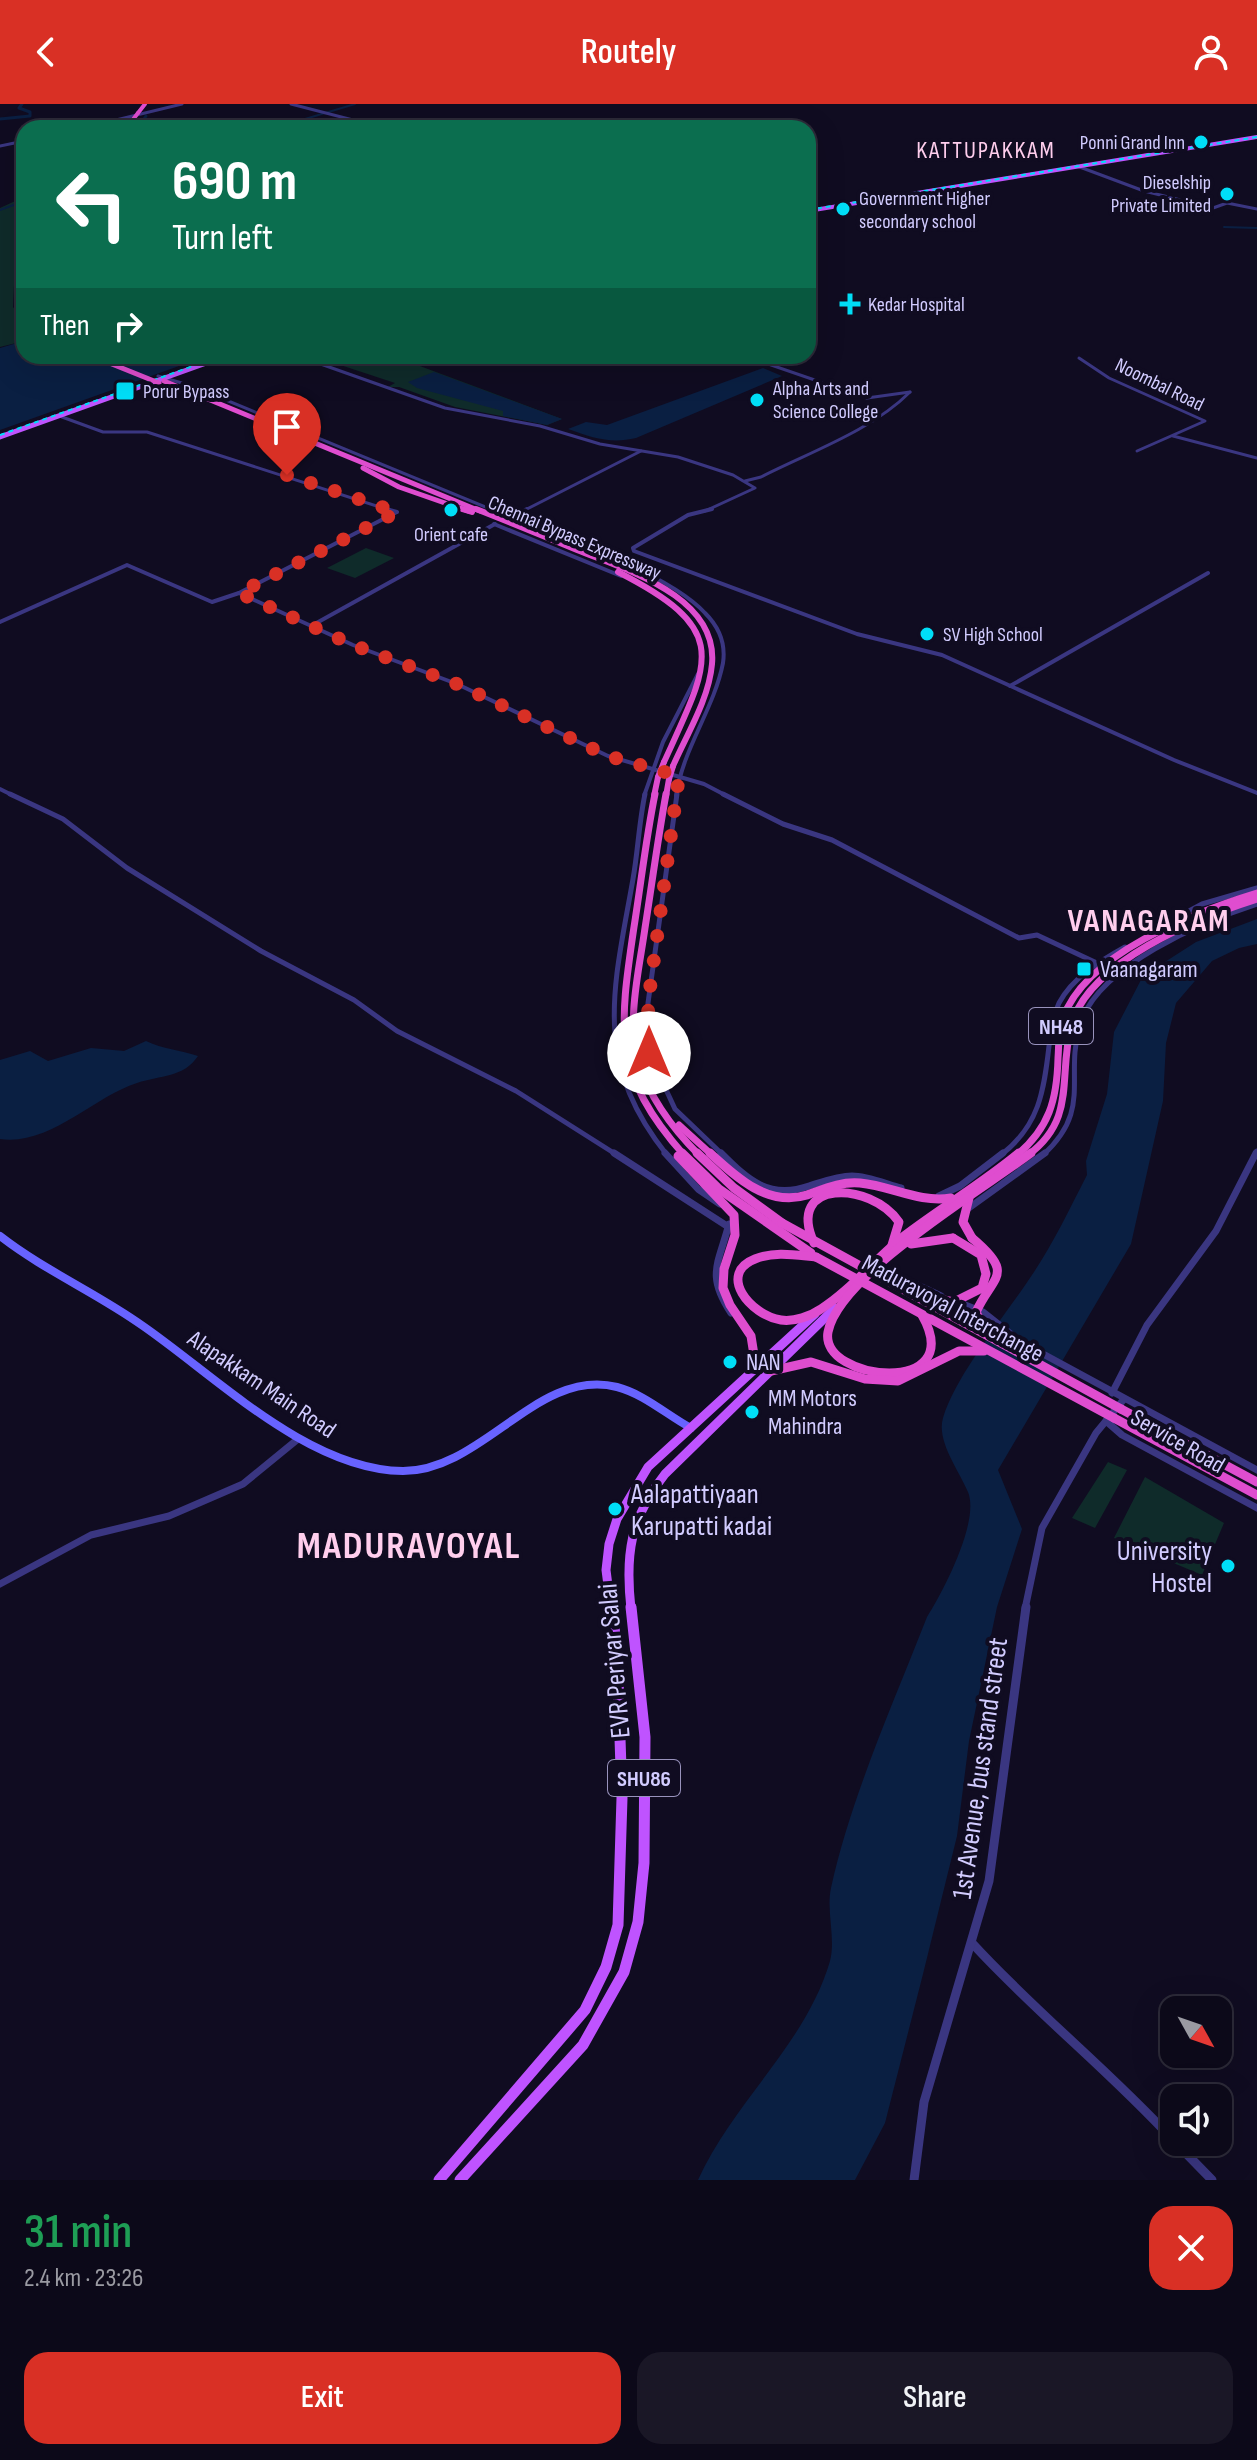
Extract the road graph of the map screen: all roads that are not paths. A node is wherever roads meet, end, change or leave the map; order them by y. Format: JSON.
{"nodes":[{"id":1,"x":150,"y":104,"type":"edge"},
{"id":2,"x":182,"y":104,"type":"edge"},
{"id":3,"x":291,"y":104,"type":"edge"},
{"id":4,"x":144,"y":113,"type":"junction"},
{"id":5,"x":116,"y":120,"type":"edge"},
{"id":6,"x":134,"y":120,"type":"edge"},
{"id":7,"x":139,"y":120,"type":"edge"},
{"id":8,"x":351,"y":120,"type":"edge"},
{"id":9,"x":1257,"y":136,"type":"edge"},
{"id":10,"x":1077,"y":166,"type":"junction"},
{"id":11,"x":816,"y":209,"type":"edge"},
{"id":12,"x":1256,"y":210,"type":"edge"},
{"id":13,"x":1079,"y":358,"type":"dead end"},
{"id":14,"x":115,"y":364,"type":"edge"},
{"id":15,"x":122,"y":364,"type":"edge"},
{"id":16,"x":192,"y":364,"type":"edge"},
{"id":17,"x":206,"y":364,"type":"edge"},
{"id":18,"x":321,"y":364,"type":"edge"},
{"id":19,"x":768,"y":364,"type":"edge"},
{"id":20,"x":158,"y":376,"type":"junction"},
{"id":21,"x":163,"y":381,"type":"junction"},
{"id":22,"x":62,"y":417,"type":"junction"},
{"id":23,"x":0,"y":436,"type":"edge"},
{"id":24,"x":1173,"y":436,"type":"junction"},
{"id":25,"x":641,"y":451,"type":"junction"},
{"id":26,"x":1137,"y":451,"type":"dead end"},
{"id":27,"x":1257,"y":458,"type":"edge"},
{"id":28,"x":379,"y":472,"type":"junction"},
{"id":29,"x":745,"y":481,"type":"junction"},
{"id":30,"x":433,"y":489,"type":"junction"},
{"id":31,"x":423,"y":493,"type":"junction"},
{"id":32,"x":502,"y":521,"type":"junction"},
{"id":33,"x":1208,"y":573,"type":"dead end"},
{"id":34,"x":239,"y":593,"type":"junction"},
{"id":35,"x":0,"y":622,"type":"edge"},
{"id":36,"x":311,"y":626,"type":"junction"},
{"id":37,"x":1010,"y":686,"type":"junction"},
{"id":38,"x":656,"y":774,"type":"junction"},
{"id":39,"x":679,"y":776,"type":"junction"},
{"id":40,"x":0,"y":789,"type":"edge"},
{"id":41,"x":1257,"y":793,"type":"edge"},
{"id":42,"x":1257,"y":890,"type":"edge"},
{"id":43,"x":1257,"y":902,"type":"edge"},
{"id":44,"x":1108,"y":969,"type":"junction"},
{"id":45,"x":659,"y":1105,"type":"junction"},
{"id":46,"x":673,"y":1146,"type":"junction"},
{"id":47,"x":1257,"y":1151,"type":"edge"},
{"id":48,"x":1005,"y":1178,"type":"junction"},
{"id":49,"x":961,"y":1194,"type":"junction"},
{"id":50,"x":728,"y":1208,"type":"junction"},
{"id":51,"x":965,"y":1211,"type":"junction"},
{"id":52,"x":935,"y":1217,"type":"junction"},
{"id":53,"x":736,"y":1220,"type":"junction"},
{"id":54,"x":782,"y":1223,"type":"joint"},
{"id":55,"x":727,"y":1226,"type":"junction"},
{"id":56,"x":773,"y":1230,"type":"joint"},
{"id":57,"x":0,"y":1236,"type":"edge"},
{"id":58,"x":815,"y":1244,"type":"junction"},
{"id":59,"x":892,"y":1246,"type":"junction"},
{"id":60,"x":903,"y":1247,"type":"junction"},
{"id":61,"x":816,"y":1257,"type":"junction"},
{"id":62,"x":879,"y":1267,"type":"junction"},
{"id":63,"x":887,"y":1283,"type":"junction"},
{"id":64,"x":821,"y":1308,"type":"junction"},
{"id":65,"x":835,"y":1308,"type":"junction"},
{"id":66,"x":922,"y":1314,"type":"junction"},
{"id":67,"x":998,"y":1349,"type":"junction"},
{"id":68,"x":754,"y":1355,"type":"junction"},
{"id":69,"x":771,"y":1371,"type":"junction"},
{"id":70,"x":746,"y":1376,"type":"junction"},
{"id":71,"x":1112,"y":1393,"type":"junction"},
{"id":72,"x":1116,"y":1412,"type":"junction"},
{"id":73,"x":691,"y":1428,"type":"junction"},
{"id":74,"x":298,"y":1439,"type":"junction"},
{"id":75,"x":1257,"y":1470,"type":"edge"},
{"id":76,"x":1257,"y":1482,"type":"edge"},
{"id":77,"x":1257,"y":1495,"type":"edge"},
{"id":78,"x":1257,"y":1508,"type":"edge"},
{"id":79,"x":0,"y":1584,"type":"edge"},
{"id":80,"x":637,"y":1662,"type":"junction"},
{"id":81,"x":618,"y":1663,"type":"junction"},
{"id":82,"x":972,"y":1943,"type":"junction"},
{"id":83,"x":1160,"y":2125,"type":"edge"},
{"id":84,"x":1189,"y":2156,"type":"edge"},
{"id":85,"x":455,"y":2163,"type":"junction"},
{"id":86,"x":464,"y":2177,"type":"edge"},
{"id":87,"x":439,"y":2180,"type":"edge"},
{"id":88,"x":914,"y":2180,"type":"edge"},
{"id":89,"x":1212,"y":2180,"type":"edge"}],
"edges":[{"from":1,"to":4,"type":"highway"},
{"from":1,"to":4,"type":"street"},
{"from":2,"to":4,"type":"street"},
{"from":3,"to":8,"type":"street"},
{"from":4,"to":5,"type":"street"},
{"from":4,"to":6,"type":"highway","bridge":true},
{"from":4,"to":7,"type":"highway","bridge":true},
{"from":9,"to":10,"type":"main road"},
{"from":10,"to":11,"type":"main road"},
{"from":10,"to":12,"type":"street"},
{"from":13,"to":24,"type":"street","name":"Noombal Road"},
{"from":14,"to":21,"type":"highway","bridge":true},
{"from":15,"to":21,"type":"highway","bridge":true},
{"from":16,"to":20,"type":"main road"},
{"from":17,"to":21,"type":"main road"},
{"from":18,"to":25,"type":"street"},
{"from":19,"to":29,"type":"street"},
{"from":20,"to":21,"type":"street"},
{"from":20,"to":23,"type":"main road"},
{"from":21,"to":22,"type":"main road"},
{"from":21,"to":28,"type":"highway"},
{"from":21,"to":32,"type":"street"},
{"from":22,"to":23,"type":"main road"},
{"from":22,"to":34,"type":"street"},
{"from":24,"to":26,"type":"street"},
{"from":24,"to":27,"type":"street","name":"Noombal Road"},
{"from":25,"to":29,"type":"street"},
{"from":25,"to":32,"type":"street"},
{"from":28,"to":30,"type":"highway","name":"Chennai Bypass Expressway"},
{"from":28,"to":31,"type":"highway","name":"Chennai Bypass Expressway"},
{"from":29,"to":37,"type":"street"},
{"from":30,"to":31,"type":"highway"},
{"from":30,"to":32,"type":"highway","name":"Chennai Bypass Expressway"},
{"from":31,"to":32,"type":"highway","name":"Chennai Bypass Expressway"},
{"from":32,"to":36,"type":"street"},
{"from":32,"to":38,"type":"street"},
{"from":32,"to":38,"type":"highway","name":"Chennai Bypass Expressway","bridge":true},
{"from":32,"to":39,"type":"street"},
{"from":32,"to":45,"type":"highway","name":"Chennai Bypass Expressway","bridge":true},
{"from":33,"to":37,"type":"street"},
{"from":34,"to":35,"type":"street"},
{"from":34,"to":36,"type":"street"},
{"from":36,"to":38,"type":"street"},
{"from":37,"to":41,"type":"street"},
{"from":38,"to":39,"type":"street"},
{"from":38,"to":46,"type":"highway","name":"Chennai Bypass Expressway"},
{"from":38,"to":50,"type":"street"},
{"from":39,"to":44,"type":"street"},
{"from":39,"to":49,"type":"street"},
{"from":40,"to":55,"type":"street"},
{"from":42,"to":44,"type":"highway","number":"NH48"},
{"from":43,"to":44,"type":"highway","number":"NH48"},
{"from":44,"to":48,"type":"highway","number":"NH48"},
{"from":44,"to":49,"type":"highway","number":"NH48"},
{"from":45,"to":49,"type":"highway"},
{"from":45,"to":54,"type":"highway","name":"Chennai Bypass Expressway"},
{"from":46,"to":50,"type":"highway"},
{"from":46,"to":56,"type":"highway","name":"Chennai Bypass Expressway"},
{"from":47,"to":71,"type":"street"},
{"from":48,"to":49,"type":"highway","number":"NH48"},
{"from":48,"to":51,"type":"street"},
{"from":49,"to":51,"type":"highway"},
{"from":49,"to":52,"type":"highway","number":"NH48"},
{"from":50,"to":53,"type":"highway"},
{"from":51,"to":67,"type":"highway","bridge":true},
{"from":52,"to":59,"type":"highway","number":"NH48"},
{"from":52,"to":60,"type":"highway","number":"SHU86"},
{"from":53,"to":55,"type":"street"},
{"from":53,"to":68,"type":"highway"},
{"from":54,"to":58,"type":"highway","name":"Maduravoyal Interchange","bridge":true},
{"from":55,"to":68,"type":"street"},
{"from":56,"to":61,"type":"highway","name":"Maduravoyal Interchange"},
{"from":57,"to":74,"type":"main road","name":"Alapakkam Main Road"},
{"from":58,"to":59,"type":"highway"},
{"from":58,"to":63,"type":"highway","name":"Maduravoyal Interchange","bridge":true},
{"from":59,"to":64,"type":"highway","number":"SHU86"},
{"from":60,"to":62,"type":"highway","number":"SHU86"},
{"from":60,"to":63,"type":"highway","bridge":true},
{"from":61,"to":64,"type":"highway"},
{"from":61,"to":66,"type":"highway","name":"Maduravoyal Interchange","bridge":true},
{"from":62,"to":65,"type":"highway","number":"SHU86"},
{"from":62,"to":71,"type":"street"},
{"from":63,"to":67,"type":"highway","name":"Maduravoyal Interchange","bridge":true},
{"from":64,"to":70,"type":"main road","number":"SHU86"},
{"from":65,"to":66,"type":"highway"},
{"from":65,"to":69,"type":"main road","number":"SHU86"},
{"from":66,"to":67,"type":"highway","name":"Maduravoyal Interchange","bridge":true},
{"from":67,"to":69,"type":"highway","bridge":true},
{"from":67,"to":72,"type":"highway","name":"Maduravoyal Interchange","bridge":true},
{"from":68,"to":70,"type":"street"},
{"from":69,"to":80,"type":"main road","name":"EVR Periyar Salai","number":"SHU86"},
{"from":70,"to":73,"type":"main road","name":"EVR Periyar Salai","number":"SHU86"},
{"from":71,"to":72,"type":"street"},
{"from":72,"to":75,"type":"street"},
{"from":72,"to":76,"type":"highway"},
{"from":72,"to":77,"type":"highway"},
{"from":72,"to":78,"type":"street","name":"Service Road"},
{"from":72,"to":82,"type":"street","name":"1st Avenue, bus stand street"},
{"from":73,"to":74,"type":"main road","name":"Alapakkam Main Road"},
{"from":73,"to":81,"type":"main road","name":"EVR Periyar Salai","number":"SHU86"},
{"from":74,"to":79,"type":"street"},
{"from":80,"to":81,"type":"main road"},
{"from":80,"to":86,"type":"main road","name":"EVR Periyar Salai","number":"SHU86"},
{"from":81,"to":85,"type":"main road","name":"EVR Periyar Salai","number":"SHU86"},
{"from":82,"to":83,"type":"street"},
{"from":82,"to":88,"type":"street","name":"1st Avenue, bus stand street"},
{"from":84,"to":89,"type":"street"},
{"from":85,"to":86,"type":"main road"},
{"from":85,"to":87,"type":"main road","name":"EVR Periyar Salai","number":"SHU86"}]}
